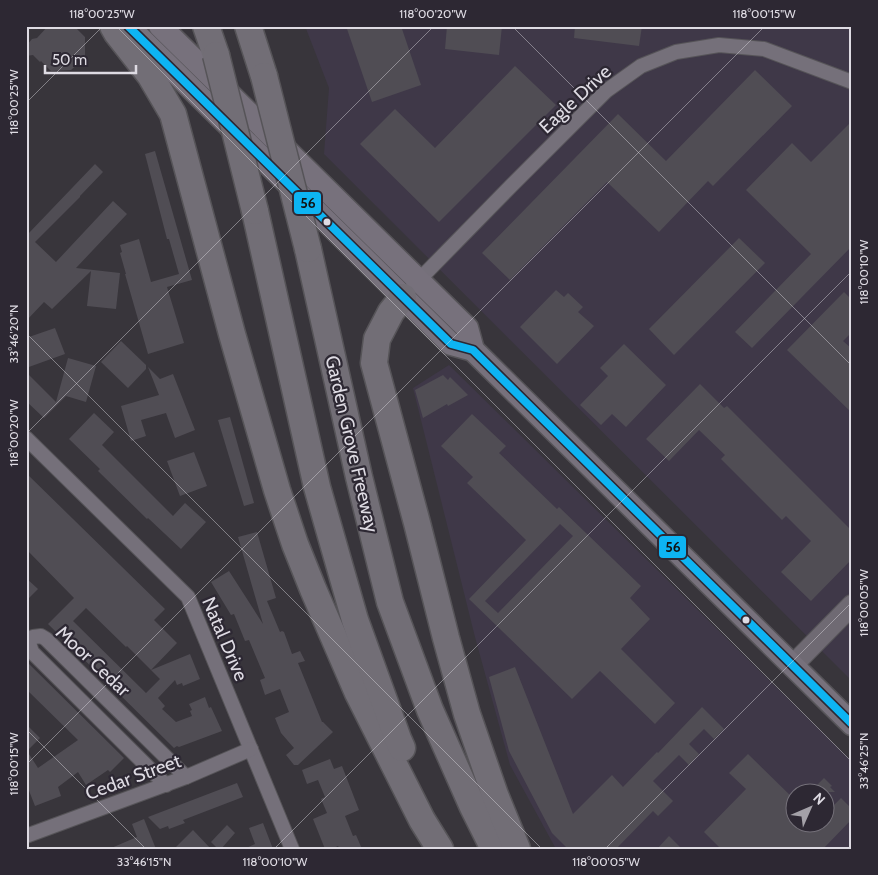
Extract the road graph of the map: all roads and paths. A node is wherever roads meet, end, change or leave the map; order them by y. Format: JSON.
{"nodes":[{"id":1,"x":113,"y":26,"type":"edge"},
{"id":2,"x":128,"y":26,"type":"edge"},
{"id":3,"x":160,"y":26,"type":"edge"},
{"id":4,"x":206,"y":26,"type":"edge"},
{"id":5,"x":248,"y":26,"type":"edge"},
{"id":6,"x":852,"y":82,"type":"edge"},
{"id":7,"x":410,"y":289,"type":"junction"},
{"id":8,"x":26,"y":438,"type":"edge"},
{"id":9,"x":852,"y":605,"type":"edge"},
{"id":10,"x":792,"y":666,"type":"junction"},
{"id":11,"x":852,"y":724,"type":"edge"},
{"id":12,"x":251,"y":750,"type":"junction"},
{"id":13,"x":186,"y":778,"type":"junction"},
{"id":14,"x":166,"y":785,"type":"junction"},
{"id":15,"x":26,"y":836,"type":"edge"},
{"id":16,"x":292,"y":849,"type":"edge"},
{"id":17,"x":440,"y":849,"type":"edge"},
{"id":18,"x":451,"y":849,"type":"edge"},
{"id":19,"x":494,"y":849,"type":"edge"},
{"id":20,"x":517,"y":849,"type":"edge"}],
"edges":[{"from":1,"to":17,"type":"highway"},
{"from":2,"to":7,"type":"main road"},
{"from":3,"to":7,"type":"main road"},
{"from":4,"to":18,"type":"highway","bridge":true},
{"from":5,"to":19,"type":"highway","name":"Garden Grove Freeway","bridge":true},
{"from":6,"to":7,"type":"street","name":"Eagle Drive"},
{"from":7,"to":10,"type":"main road"},
{"from":7,"to":20,"type":"highway"},
{"from":8,"to":12,"type":"street","name":"Natal Drive"},
{"from":9,"to":10,"type":"street"},
{"from":10,"to":11,"type":"main road"},
{"from":12,"to":13,"type":"street","name":"Cedar Street"},
{"from":12,"to":16,"type":"street","name":"Natal Drive"},
{"from":13,"to":14,"type":"street","name":"Cedar Street"},
{"from":13,"to":14,"type":"street","name":"Moor Cedar"},
{"from":14,"to":15,"type":"street","name":"Cedar Street"}]}
